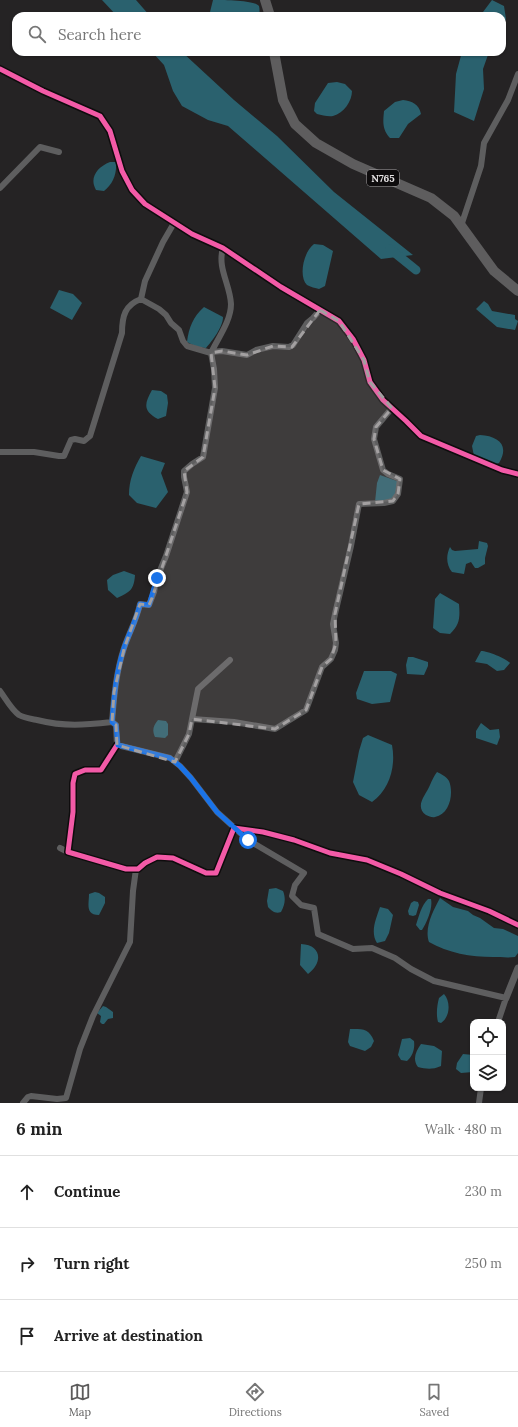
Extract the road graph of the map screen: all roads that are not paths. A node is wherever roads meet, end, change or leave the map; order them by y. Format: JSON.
{"nodes":[{"id":1,"x":266,"y":0,"type":"edge"},
{"id":2,"x":269,"y":12,"type":"edge"},
{"id":3,"x":275,"y":56,"type":"edge"},
{"id":4,"x":0,"y":69,"type":"edge"},
{"id":5,"x":518,"y":74,"type":"edge"},
{"id":6,"x":59,"y":152,"type":"dead end"},
{"id":7,"x":0,"y":188,"type":"edge"},
{"id":8,"x":174,"y":223,"type":"junction"},
{"id":9,"x":461,"y":226,"type":"junction"},
{"id":10,"x":223,"y":248,"type":"junction"},
{"id":11,"x":518,"y":291,"type":"edge"},
{"id":12,"x":141,"y":299,"type":"junction"},
{"id":13,"x":320,"y":310,"type":"junction"},
{"id":14,"x":211,"y":352,"type":"junction"},
{"id":15,"x":392,"y":408,"type":"junction"},
{"id":16,"x":0,"y":452,"type":"edge"},
{"id":17,"x":518,"y":474,"type":"edge"},
{"id":18,"x":230,"y":660,"type":"dead end"},
{"id":19,"x":0,"y":691,"type":"edge"},
{"id":20,"x":192,"y":719,"type":"junction"},
{"id":21,"x":112,"y":722,"type":"junction"},
{"id":22,"x":118,"y":745,"type":"junction"},
{"id":23,"x":175,"y":762,"type":"junction"},
{"id":24,"x":234,"y":828,"type":"junction"},
{"id":25,"x":60,"y":848,"type":"dead end"},
{"id":26,"x":68,"y":852,"type":"junction"},
{"id":27,"x":136,"y":869,"type":"junction"},
{"id":28,"x":518,"y":925,"type":"edge"},
{"id":29,"x":518,"y":968,"type":"edge"},
{"id":30,"x":506,"y":998,"type":"junction"},
{"id":31,"x":499,"y":1019,"type":"edge"},
{"id":32,"x":481,"y":1091,"type":"edge"},
{"id":33,"x":23,"y":1103,"type":"edge"},
{"id":34,"x":479,"y":1103,"type":"edge"}],
"edges":[{"from":1,"to":2,"type":"highway"},
{"from":3,"to":9,"type":"highway","number":"N765"},
{"from":4,"to":8,"type":"street"},
{"from":5,"to":9,"type":"street"},
{"from":6,"to":7,"type":"street"},
{"from":8,"to":10,"type":"street"},
{"from":8,"to":12,"type":"street"},
{"from":9,"to":11,"type":"highway","number":"N765"},
{"from":10,"to":13,"type":"street"},
{"from":10,"to":14,"type":"street"},
{"from":12,"to":14,"type":"street"},
{"from":12,"to":16,"type":"street"},
{"from":13,"to":14,"type":"street"},
{"from":13,"to":15,"type":"street"},
{"from":14,"to":21,"type":"street"},
{"from":15,"to":17,"type":"street"},
{"from":15,"to":20,"type":"street"},
{"from":18,"to":20,"type":"street"},
{"from":19,"to":21,"type":"street"},
{"from":20,"to":23,"type":"street"},
{"from":21,"to":22,"type":"street"},
{"from":22,"to":23,"type":"street"},
{"from":22,"to":26,"type":"street"},
{"from":23,"to":24,"type":"street"},
{"from":24,"to":27,"type":"street"},
{"from":24,"to":28,"type":"street"},
{"from":24,"to":30,"type":"street"},
{"from":25,"to":26,"type":"street"},
{"from":26,"to":27,"type":"street"},
{"from":27,"to":33,"type":"street"},
{"from":29,"to":30,"type":"street"},
{"from":30,"to":31,"type":"street"},
{"from":32,"to":34,"type":"street"}]}
